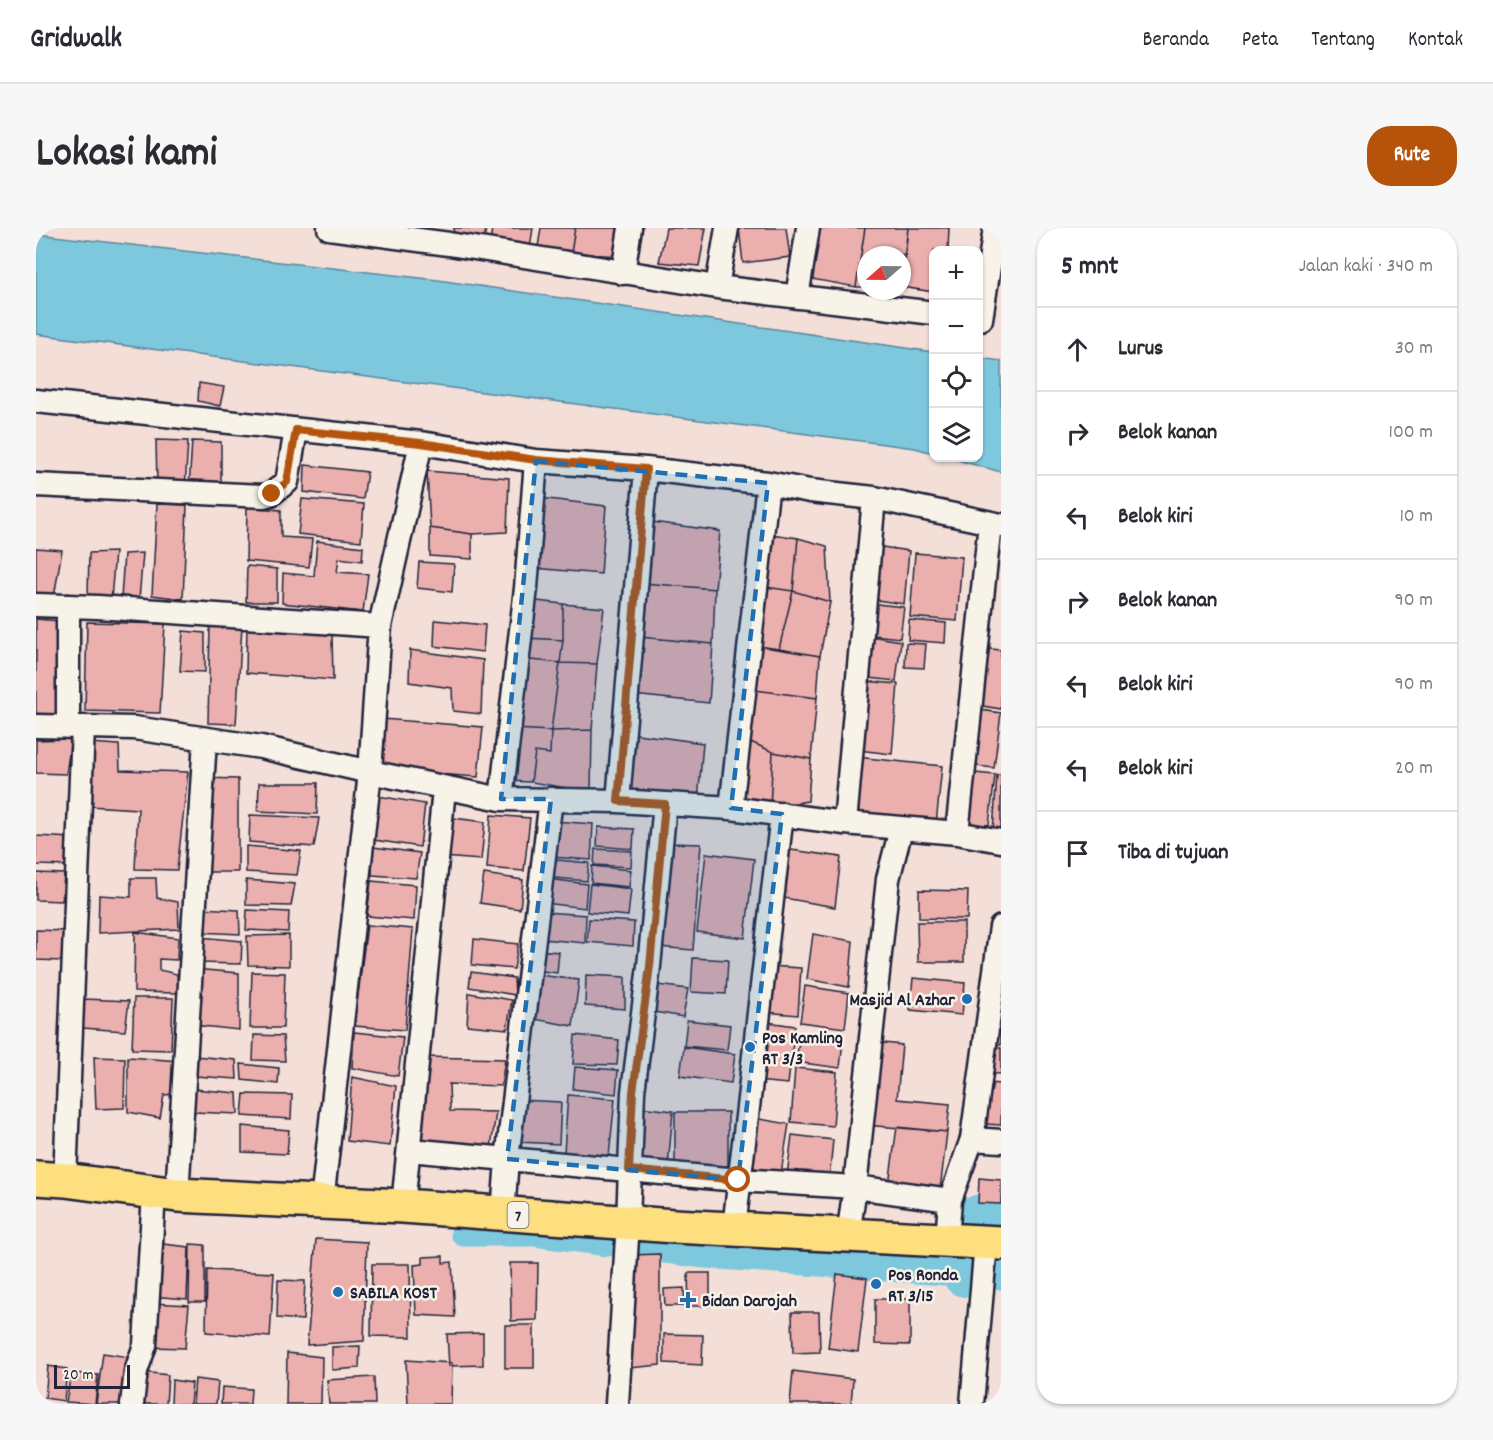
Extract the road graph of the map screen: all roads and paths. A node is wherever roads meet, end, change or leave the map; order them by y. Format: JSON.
{"nodes":[{"id":1,"x":329,"y":228,"type":"edge"},
{"id":2,"x":630,"y":228,"type":"edge"},
{"id":3,"x":727,"y":228,"type":"edge"},
{"id":4,"x":808,"y":228,"type":"edge"},
{"id":5,"x":994,"y":228,"type":"edge"},
{"id":6,"x":450,"y":236,"type":"edge"},
{"id":7,"x":623,"y":273,"type":"junction"},
{"id":8,"x":717,"y":287,"type":"junction"},
{"id":9,"x":797,"y":297,"type":"junction"},
{"id":10,"x":929,"y":313,"type":"edge"},
{"id":11,"x":987,"y":320,"type":"edge"},
{"id":12,"x":36,"y":401,"type":"edge"},
{"id":13,"x":296,"y":430,"type":"junction"},
{"id":14,"x":421,"y":443,"type":"junction"},
{"id":15,"x":536,"y":460,"type":"junction"},
{"id":16,"x":646,"y":469,"type":"junction"},
{"id":17,"x":768,"y":483,"type":"junction"},
{"id":18,"x":36,"y":485,"type":"edge"},
{"id":19,"x":874,"y":498,"type":"junction"},
{"id":20,"x":995,"y":524,"type":"edge"},
{"id":21,"x":36,"y":605,"type":"edge"},
{"id":22,"x":69,"y":606,"type":"junction"},
{"id":23,"x":380,"y":626,"type":"junction"},
{"id":24,"x":36,"y":726,"type":"edge"},
{"id":25,"x":75,"y":727,"type":"junction"},
{"id":26,"x":205,"y":739,"type":"junction"},
{"id":27,"x":370,"y":772,"type":"junction"},
{"id":28,"x":444,"y":789,"type":"junction"},
{"id":29,"x":501,"y":799,"type":"junction"},
{"id":30,"x":551,"y":799,"type":"junction"},
{"id":31,"x":618,"y":801,"type":"junction"},
{"id":32,"x":665,"y":804,"type":"junction"},
{"id":33,"x":731,"y":808,"type":"junction"},
{"id":34,"x":782,"y":814,"type":"junction"},
{"id":35,"x":845,"y":823,"type":"junction"},
{"id":36,"x":901,"y":829,"type":"junction"},
{"id":37,"x":957,"y":833,"type":"junction"},
{"id":38,"x":1001,"y":841,"type":"edge"},
{"id":39,"x":1001,"y":927,"type":"edge"},
{"id":40,"x":972,"y":1139,"type":"junction"},
{"id":41,"x":1001,"y":1141,"type":"edge"},
{"id":42,"x":409,"y":1150,"type":"junction"},
{"id":43,"x":507,"y":1159,"type":"junction"},
{"id":44,"x":629,"y":1170,"type":"junction"},
{"id":45,"x":51,"y":1179,"type":"edge"},
{"id":46,"x":738,"y":1180,"type":"junction"},
{"id":47,"x":855,"y":1187,"type":"junction"},
{"id":48,"x":165,"y":1194,"type":"junction"},
{"id":49,"x":950,"y":1200,"type":"junction"},
{"id":50,"x":322,"y":1202,"type":"junction"},
{"id":51,"x":403,"y":1206,"type":"junction"},
{"id":52,"x":502,"y":1214,"type":"junction"},
{"id":53,"x":628,"y":1221,"type":"junction"},
{"id":54,"x":734,"y":1228,"type":"junction"},
{"id":55,"x":848,"y":1236,"type":"junction"},
{"id":56,"x":947,"y":1240,"type":"junction"},
{"id":57,"x":990,"y":1250,"type":"edge"},
{"id":58,"x":132,"y":1404,"type":"edge"},
{"id":59,"x":616,"y":1404,"type":"edge"},
{"id":60,"x":972,"y":1404,"type":"edge"}],
"edges":[{"from":1,"to":6,"type":"street"},
{"from":2,"to":7,"type":"street"},
{"from":3,"to":8,"type":"street"},
{"from":4,"to":9,"type":"street"},
{"from":5,"to":11,"type":"street"},
{"from":6,"to":7,"type":"street"},
{"from":7,"to":8,"type":"street"},
{"from":8,"to":9,"type":"street"},
{"from":9,"to":10,"type":"street"},
{"from":12,"to":13,"type":"street"},
{"from":13,"to":14,"type":"street"},
{"from":13,"to":18,"type":"street"},
{"from":14,"to":15,"type":"street"},
{"from":14,"to":23,"type":"street"},
{"from":15,"to":16,"type":"street"},
{"from":15,"to":29,"type":"street"},
{"from":16,"to":17,"type":"street"},
{"from":16,"to":31,"type":"street"},
{"from":17,"to":19,"type":"street"},
{"from":17,"to":33,"type":"street"},
{"from":19,"to":20,"type":"street"},
{"from":19,"to":35,"type":"street"},
{"from":20,"to":37,"type":"street"},
{"from":21,"to":22,"type":"street"},
{"from":22,"to":23,"type":"street"},
{"from":22,"to":25,"type":"street"},
{"from":23,"to":27,"type":"street"},
{"from":24,"to":25,"type":"street"},
{"from":25,"to":26,"type":"street"},
{"from":25,"to":45,"type":"street"},
{"from":26,"to":27,"type":"street"},
{"from":26,"to":48,"type":"street"},
{"from":27,"to":28,"type":"street"},
{"from":27,"to":50,"type":"street"},
{"from":28,"to":29,"type":"street"},
{"from":28,"to":42,"type":"street"},
{"from":29,"to":30,"type":"street"},
{"from":30,"to":31,"type":"street"},
{"from":30,"to":43,"type":"street"},
{"from":31,"to":32,"type":"street"},
{"from":32,"to":33,"type":"street"},
{"from":32,"to":44,"type":"street"},
{"from":33,"to":34,"type":"street"},
{"from":34,"to":35,"type":"street"},
{"from":34,"to":46,"type":"street"},
{"from":35,"to":36,"type":"street"},
{"from":36,"to":37,"type":"street"},
{"from":36,"to":47,"type":"street"},
{"from":37,"to":38,"type":"street"},
{"from":39,"to":40,"type":"street"},
{"from":40,"to":41,"type":"street"},
{"from":40,"to":49,"type":"street"},
{"from":42,"to":43,"type":"street"},
{"from":42,"to":51,"type":"street"},
{"from":43,"to":44,"type":"street"},
{"from":43,"to":52,"type":"street"},
{"from":44,"to":46,"type":"street"},
{"from":44,"to":53,"type":"street"},
{"from":45,"to":48,"type":"highway","number":"7"},
{"from":46,"to":47,"type":"street"},
{"from":46,"to":54,"type":"street"},
{"from":47,"to":49,"type":"street"},
{"from":47,"to":55,"type":"street"},
{"from":48,"to":50,"type":"highway","number":"7"},
{"from":48,"to":58,"type":"street"},
{"from":49,"to":56,"type":"street"},
{"from":50,"to":51,"type":"highway","number":"7"},
{"from":51,"to":52,"type":"highway","number":"7"},
{"from":52,"to":53,"type":"highway","number":"7"},
{"from":53,"to":54,"type":"highway","number":"7"},
{"from":53,"to":59,"type":"street"},
{"from":54,"to":55,"type":"highway","number":"7"},
{"from":55,"to":56,"type":"highway","number":"7"},
{"from":56,"to":57,"type":"highway","number":"7"},
{"from":57,"to":60,"type":"street"}]}
